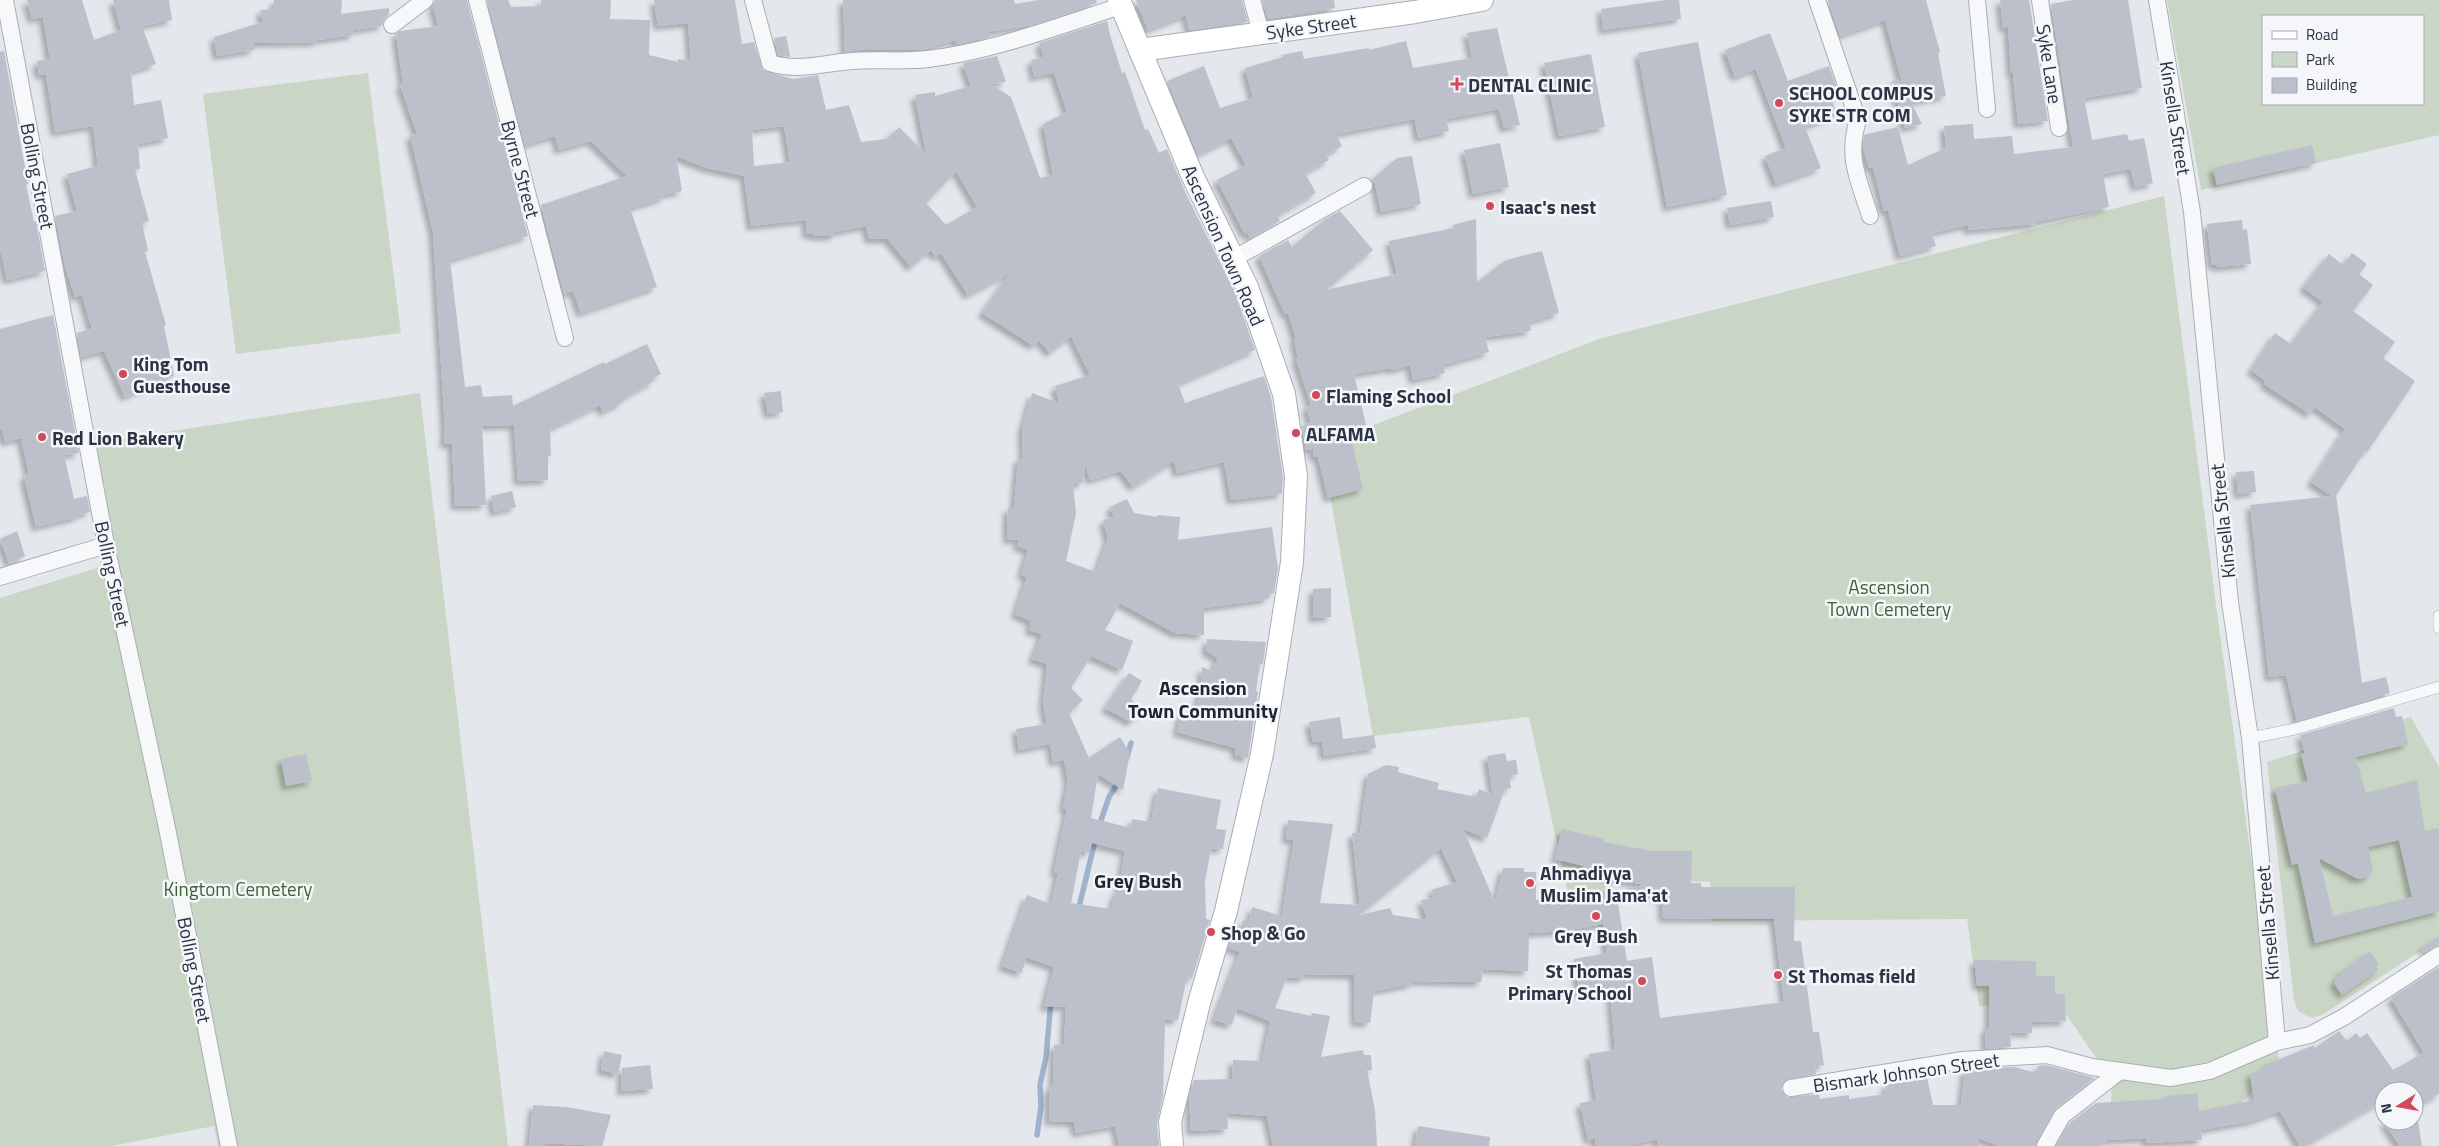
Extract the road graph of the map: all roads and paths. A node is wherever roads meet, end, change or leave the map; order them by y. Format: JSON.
{"nodes":[{"id":1,"x":4,"y":0,"type":"edge"},
{"id":2,"x":425,"y":0,"type":"edge"},
{"id":3,"x":477,"y":0,"type":"edge"},
{"id":4,"x":753,"y":0,"type":"edge"},
{"id":5,"x":1252,"y":0,"type":"edge"},
{"id":6,"x":1482,"y":0,"type":"edge"},
{"id":7,"x":1817,"y":0,"type":"edge"},
{"id":8,"x":1977,"y":0,"type":"edge"},
{"id":9,"x":2040,"y":0,"type":"edge"},
{"id":10,"x":2157,"y":0,"type":"edge"},
{"id":11,"x":1120,"y":3,"type":"edge"},
{"id":12,"x":392,"y":25,"type":"dead end"},
{"id":13,"x":1261,"y":33,"type":"junction"},
{"id":14,"x":1140,"y":50,"type":"junction"},
{"id":15,"x":1987,"y":110,"type":"dead end"},
{"id":16,"x":2059,"y":128,"type":"dead end"},
{"id":17,"x":1364,"y":186,"type":"dead end"},
{"id":18,"x":1870,"y":216,"type":"dead end"},
{"id":19,"x":1233,"y":259,"type":"junction"},
{"id":20,"x":565,"y":338,"type":"dead end"},
{"id":21,"x":106,"y":545,"type":"junction"},
{"id":22,"x":0,"y":577,"type":"edge"},
{"id":23,"x":2439,"y":616,"type":"edge"},
{"id":24,"x":2439,"y":628,"type":"edge"},
{"id":25,"x":2439,"y":687,"type":"edge"},
{"id":26,"x":2250,"y":738,"type":"junction"},
{"id":27,"x":2439,"y":955,"type":"edge"},
{"id":28,"x":2278,"y":1042,"type":"junction"},
{"id":29,"x":2120,"y":1071,"type":"junction"},
{"id":30,"x":1791,"y":1088,"type":"dead end"},
{"id":31,"x":229,"y":1146,"type":"edge"},
{"id":32,"x":1172,"y":1146,"type":"edge"},
{"id":33,"x":2045,"y":1146,"type":"edge"}],
"edges":[{"from":1,"to":21,"type":"street","name":"Bolling Street"},
{"from":2,"to":12,"type":"street"},
{"from":3,"to":20,"type":"street","name":"Byrne Street"},
{"from":4,"to":11,"type":"street"},
{"from":5,"to":13,"type":"street"},
{"from":6,"to":13,"type":"main road","name":"Syke Street"},
{"from":7,"to":18,"type":"street"},
{"from":8,"to":15,"type":"street"},
{"from":9,"to":16,"type":"street","name":"Syke Lane"},
{"from":10,"to":26,"type":"street","name":"Kinsella Street"},
{"from":11,"to":14,"type":"main road","name":"Ascension Town Road"},
{"from":13,"to":14,"type":"main road","name":"Syke Street"},
{"from":14,"to":19,"type":"main road","name":"Ascension Town Road"},
{"from":17,"to":19,"type":"street"},
{"from":19,"to":32,"type":"main road","name":"Ascension Town Road"},
{"from":21,"to":22,"type":"street"},
{"from":21,"to":31,"type":"street","name":"Bolling Street"},
{"from":23,"to":24,"type":"street"},
{"from":25,"to":26,"type":"street"},
{"from":26,"to":28,"type":"street","name":"Kinsella Street"},
{"from":27,"to":28,"type":"street","name":"Bismark Johnson Street"},
{"from":28,"to":29,"type":"street","name":"Bismark Johnson Street"},
{"from":29,"to":30,"type":"street","name":"Bismark Johnson Street"},
{"from":29,"to":33,"type":"street"}]}
